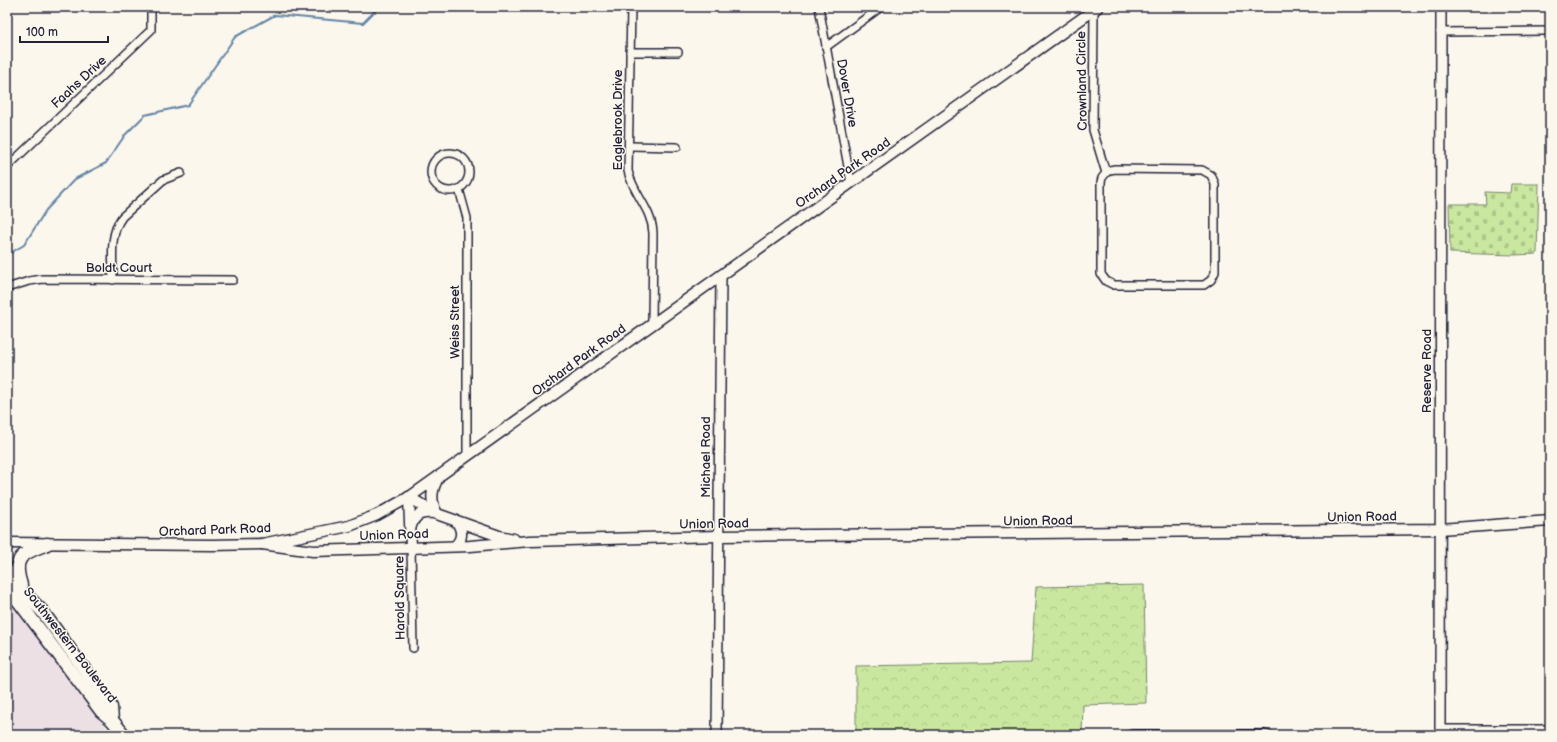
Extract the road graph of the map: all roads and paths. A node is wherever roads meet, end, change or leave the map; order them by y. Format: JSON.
{"nodes":[{"id":1,"x":151,"y":7,"type":"edge"},
{"id":2,"x":631,"y":7,"type":"edge"},
{"id":3,"x":819,"y":7,"type":"edge"},
{"id":4,"x":881,"y":7,"type":"edge"},
{"id":5,"x":1441,"y":7,"type":"edge"},
{"id":6,"x":1096,"y":9,"type":"edge"},
{"id":7,"x":1550,"y":31,"type":"edge"},
{"id":8,"x":1440,"y":32,"type":"junction"},
{"id":9,"x":826,"y":47,"type":"junction"},
{"id":10,"x":630,"y":52,"type":"junction"},
{"id":11,"x":678,"y":52,"type":"dead end"},
{"id":12,"x":629,"y":146,"type":"junction"},
{"id":13,"x":677,"y":147,"type":"dead end"},
{"id":14,"x":7,"y":167,"type":"edge"},
{"id":15,"x":181,"y":173,"type":"dead end"},
{"id":16,"x":1106,"y":174,"type":"junction"},
{"id":17,"x":851,"y":184,"type":"junction"},
{"id":18,"x":459,"y":190,"type":"junction"},
{"id":19,"x":721,"y":275,"type":"junction"},
{"id":20,"x":113,"y":280,"type":"junction"},
{"id":21,"x":233,"y":280,"type":"dead end"},
{"id":22,"x":7,"y":288,"type":"edge"},
{"id":23,"x":652,"y":324,"type":"junction"},
{"id":24,"x":466,"y":456,"type":"junction"},
{"id":25,"x":440,"y":475,"type":"junction"},
{"id":26,"x":409,"y":497,"type":"junction"},
{"id":27,"x":437,"y":514,"type":"junction"},
{"id":28,"x":456,"y":521,"type":"junction"},
{"id":29,"x":1550,"y":521,"type":"edge"},
{"id":30,"x":1440,"y":529,"type":"junction"},
{"id":31,"x":409,"y":530,"type":"junction"},
{"id":32,"x":718,"y":536,"type":"junction"},
{"id":33,"x":526,"y":541,"type":"junction"},
{"id":34,"x":7,"y":543,"type":"edge"},
{"id":35,"x":47,"y":544,"type":"junction"},
{"id":36,"x":262,"y":544,"type":"junction"},
{"id":37,"x":455,"y":546,"type":"junction"},
{"id":38,"x":411,"y":547,"type":"junction"},
{"id":39,"x":7,"y":571,"type":"edge"},
{"id":40,"x":7,"y":586,"type":"edge"},
{"id":41,"x":23,"y":592,"type":"junction"},
{"id":42,"x":413,"y":648,"type":"dead end"},
{"id":43,"x":112,"y":720,"type":"junction"},
{"id":44,"x":1550,"y":729,"type":"edge"},
{"id":45,"x":1440,"y":732,"type":"edge"},
{"id":46,"x":1198,"y":734,"type":"edge"},
{"id":47,"x":124,"y":735,"type":"edge"},
{"id":48,"x":717,"y":735,"type":"edge"},
{"id":49,"x":1128,"y":735,"type":"edge"},
{"id":50,"x":1269,"y":735,"type":"edge"}],
"edges":[{"from":1,"to":14,"type":"street","name":"Faahs Drive"},
{"from":2,"to":10,"type":"street","name":"Eaglebrook Drive"},
{"from":3,"to":9,"type":"street","name":"Dover Drive"},
{"from":4,"to":9,"type":"street"},
{"from":5,"to":8,"type":"street","name":"Reserve Road"},
{"from":6,"to":16,"type":"street","name":"Crownland Circle"},
{"from":6,"to":17,"type":"main road","name":"Orchard Park Road"},
{"from":7,"to":8,"type":"street"},
{"from":8,"to":30,"type":"street","name":"Reserve Road"},
{"from":9,"to":17,"type":"street","name":"Dover Drive"},
{"from":10,"to":11,"type":"street"},
{"from":10,"to":12,"type":"street","name":"Eaglebrook Drive"},
{"from":12,"to":13,"type":"street"},
{"from":12,"to":23,"type":"street","name":"Eaglebrook Drive"},
{"from":15,"to":20,"type":"street"},
{"from":16,"to":16,"type":"street"},
{"from":17,"to":19,"type":"main road","name":"Orchard Park Road"},
{"from":18,"to":18,"type":"street"},
{"from":18,"to":24,"type":"street","name":"Weiss Street"},
{"from":19,"to":23,"type":"main road","name":"Orchard Park Road"},
{"from":19,"to":32,"type":"street","name":"Michael Road"},
{"from":20,"to":21,"type":"street","name":"Boldt Court"},
{"from":20,"to":22,"type":"street","name":"Boldt Court"},
{"from":23,"to":24,"type":"main road","name":"Orchard Park Road"},
{"from":24,"to":25,"type":"main road","name":"Orchard Park Road"},
{"from":25,"to":26,"type":"main road","name":"Orchard Park Road"},
{"from":25,"to":27,"type":"main road"},
{"from":26,"to":27,"type":"main road","name":"Union Road"},
{"from":26,"to":31,"type":"main road"},
{"from":26,"to":36,"type":"main road","name":"Orchard Park Road"},
{"from":27,"to":28,"type":"main road","name":"Union Road"},
{"from":27,"to":31,"type":"main road"},
{"from":28,"to":33,"type":"main road","name":"Union Road"},
{"from":28,"to":37,"type":"main road"},
{"from":29,"to":30,"type":"main road","name":"Union Road"},
{"from":30,"to":32,"type":"main road","name":"Union Road"},
{"from":30,"to":45,"type":"street","name":"Reserve Road"},
{"from":31,"to":38,"type":"main road"},
{"from":32,"to":33,"type":"main road","name":"Union Road"},
{"from":32,"to":48,"type":"street","name":"Michael Road"},
{"from":33,"to":37,"type":"main road","name":"Union Road"},
{"from":34,"to":35,"type":"main road","name":"Orchard Park Road"},
{"from":35,"to":36,"type":"main road","name":"Orchard Park Road"},
{"from":35,"to":41,"type":"highway"},
{"from":36,"to":38,"type":"main road","name":"Union Road"},
{"from":37,"to":38,"type":"main road","name":"Union Road"},
{"from":38,"to":42,"type":"street","name":"Harold Square"},
{"from":39,"to":41,"type":"highway","name":"Southwestern Boulevard"},
{"from":40,"to":43,"type":"highway","name":"Southwestern Boulevard"},
{"from":41,"to":43,"type":"highway","name":"Southwestern Boulevard"},
{"from":43,"to":47,"type":"highway","name":"Southwestern Boulevard"},
{"from":44,"to":45,"type":"street"},
{"from":46,"to":49,"type":"street"},
{"from":46,"to":50,"type":"street"}]}
